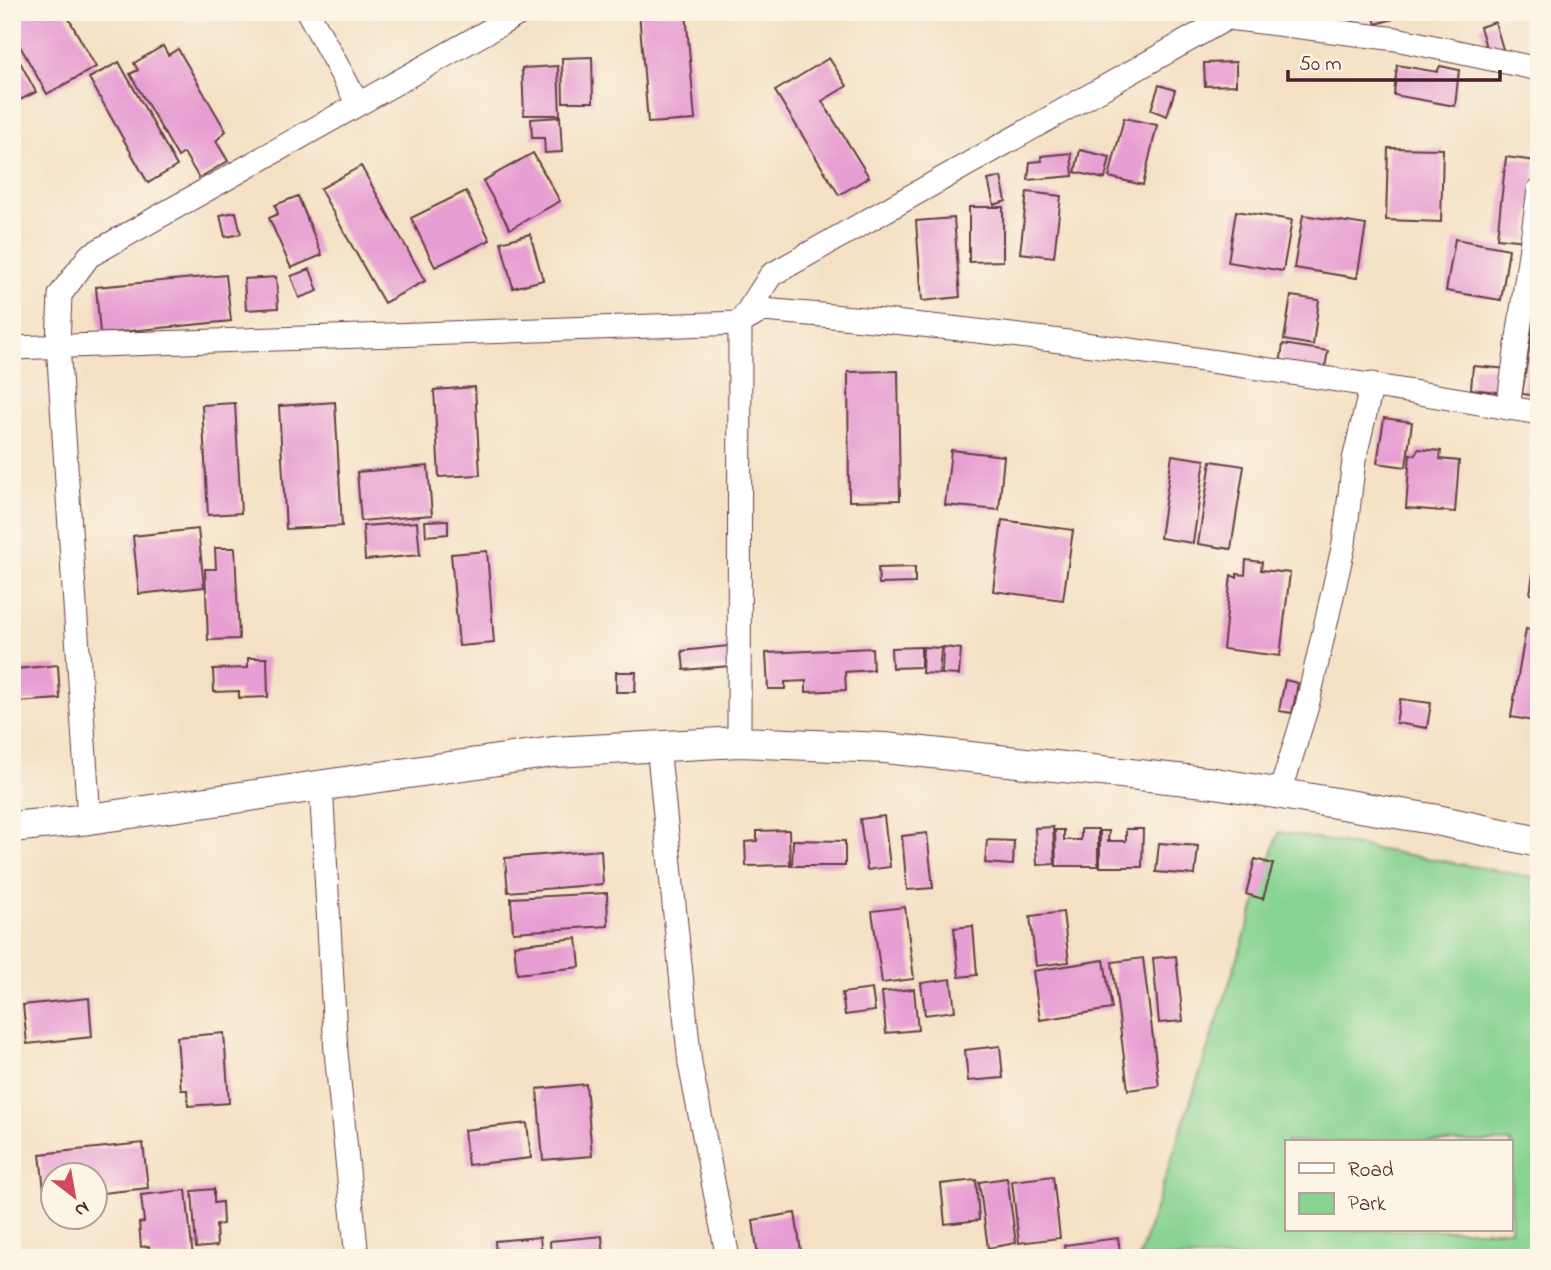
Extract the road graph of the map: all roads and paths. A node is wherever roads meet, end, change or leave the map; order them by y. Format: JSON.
{"nodes":[{"id":1,"x":308,"y":12,"type":"edge"},
{"id":2,"x":522,"y":12,"type":"edge"},
{"id":3,"x":1233,"y":15,"type":"edge"},
{"id":4,"x":1539,"y":69,"type":"edge"},
{"id":5,"x":358,"y":104,"type":"junction"},
{"id":6,"x":1539,"y":190,"type":"edge"},
{"id":7,"x":740,"y":323,"type":"junction"},
{"id":8,"x":58,"y":344,"type":"junction"},
{"id":9,"x":12,"y":348,"type":"edge"},
{"id":10,"x":1372,"y":384,"type":"junction"},
{"id":11,"x":1508,"y":408,"type":"junction"},
{"id":12,"x":1539,"y":413,"type":"edge"},
{"id":13,"x":739,"y":742,"type":"junction"},
{"id":14,"x":657,"y":745,"type":"junction"},
{"id":15,"x":321,"y":785,"type":"junction"},
{"id":16,"x":1280,"y":793,"type":"junction"},
{"id":17,"x":89,"y":819,"type":"junction"},
{"id":18,"x":12,"y":827,"type":"edge"},
{"id":19,"x":1539,"y":842,"type":"edge"},
{"id":20,"x":357,"y":1258,"type":"edge"},
{"id":21,"x":728,"y":1258,"type":"edge"}],
"edges":[{"from":1,"to":5,"type":"street"},
{"from":2,"to":5,"type":"street"},
{"from":3,"to":4,"type":"street"},
{"from":3,"to":7,"type":"street"},
{"from":5,"to":8,"type":"street"},
{"from":6,"to":11,"type":"street"},
{"from":7,"to":8,"type":"street"},
{"from":7,"to":10,"type":"street"},
{"from":7,"to":13,"type":"street"},
{"from":8,"to":9,"type":"street"},
{"from":8,"to":17,"type":"street"},
{"from":10,"to":11,"type":"street"},
{"from":10,"to":16,"type":"street"},
{"from":11,"to":12,"type":"street"},
{"from":13,"to":14,"type":"street"},
{"from":13,"to":16,"type":"street"},
{"from":14,"to":15,"type":"street"},
{"from":14,"to":21,"type":"street"},
{"from":15,"to":17,"type":"street"},
{"from":15,"to":20,"type":"street"},
{"from":16,"to":19,"type":"street"},
{"from":17,"to":18,"type":"street"}]}
